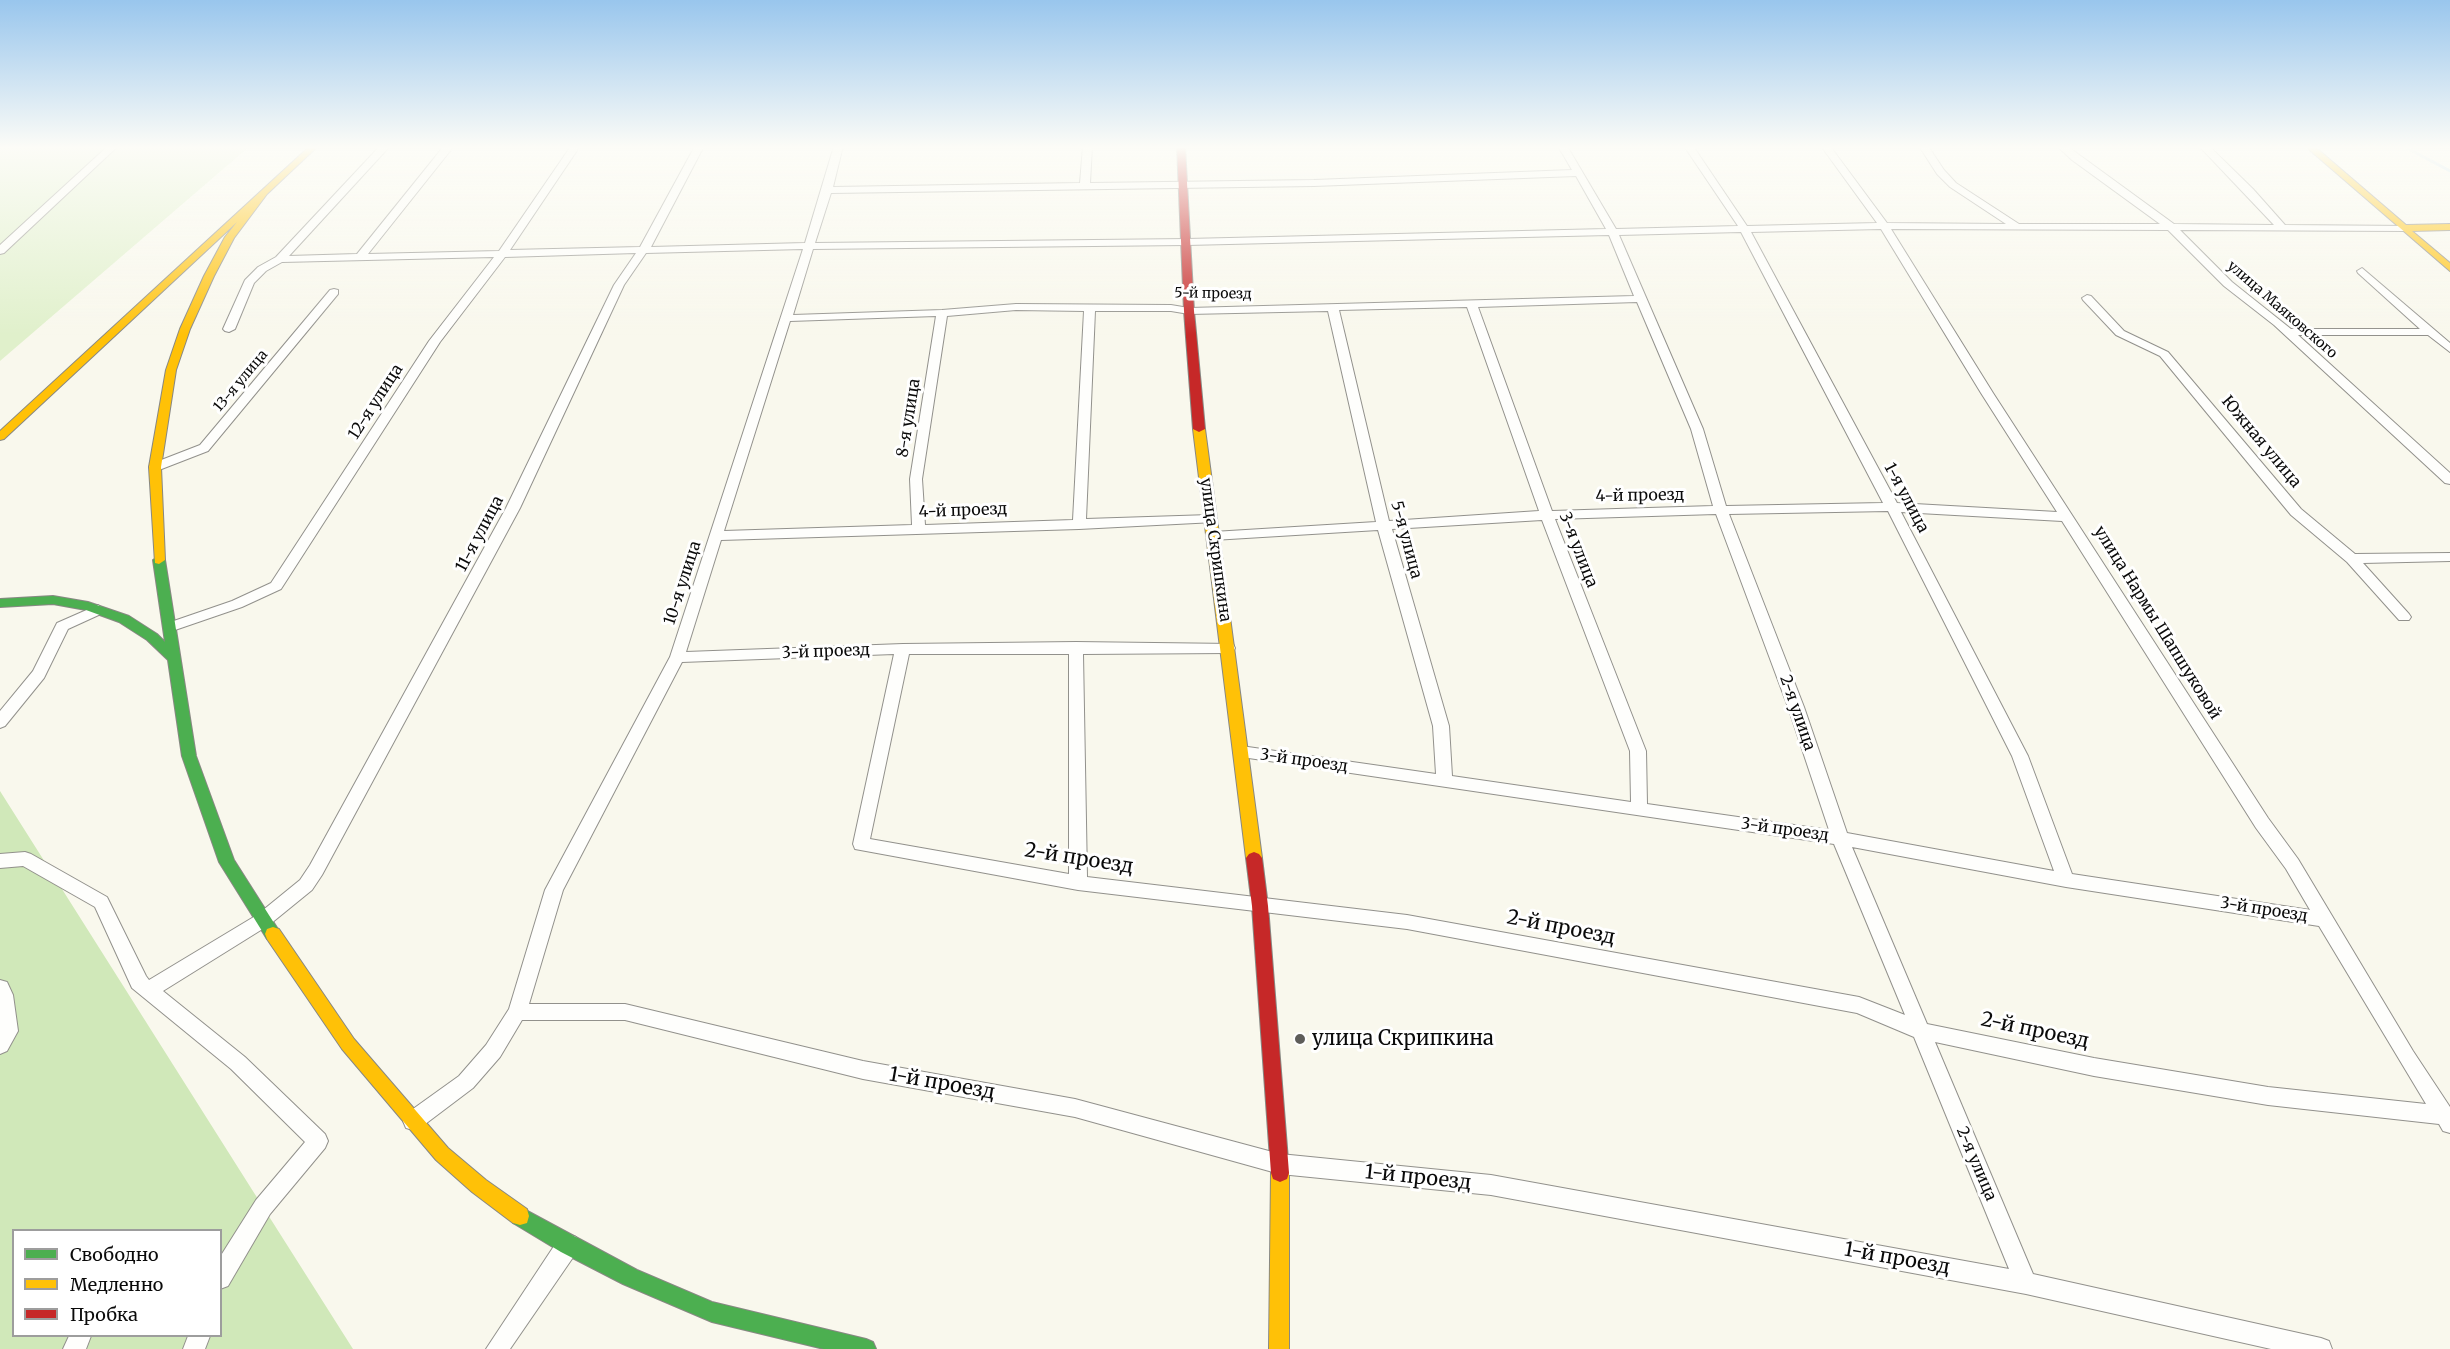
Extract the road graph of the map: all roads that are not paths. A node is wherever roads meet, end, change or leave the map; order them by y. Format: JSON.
{"nodes":[{"id":1,"x":45,"y":209,"type":"edge"},
{"id":2,"x":247,"y":209,"type":"edge"},
{"id":3,"x":252,"y":209,"type":"edge"},
{"id":4,"x":327,"y":209,"type":"edge"},
{"id":5,"x":399,"y":209,"type":"edge"},
{"id":6,"x":532,"y":209,"type":"edge"},
{"id":7,"x":665,"y":209,"type":"edge"},
{"id":8,"x":821,"y":209,"type":"edge"},
{"id":9,"x":1184,"y":209,"type":"edge"},
{"id":10,"x":1599,"y":209,"type":"edge"},
{"id":11,"x":1731,"y":209,"type":"edge"},
{"id":12,"x":1872,"y":209,"type":"edge"},
{"id":13,"x":1990,"y":209,"type":"edge"},
{"id":14,"x":2146,"y":209,"type":"edge"},
{"id":15,"x":2266,"y":209,"type":"edge"},
{"id":16,"x":2384,"y":209,"type":"edge"},
{"id":17,"x":1884,"y":226,"type":"junction"},
{"id":18,"x":2017,"y":226,"type":"junction"},
{"id":19,"x":2171,"y":227,"type":"junction"},
{"id":20,"x":2450,"y":227,"type":"edge"},
{"id":21,"x":1744,"y":228,"type":"junction"},
{"id":22,"x":2283,"y":228,"type":"junction"},
{"id":23,"x":2407,"y":228,"type":"junction"},
{"id":24,"x":1612,"y":231,"type":"junction"},
{"id":25,"x":1186,"y":242,"type":"junction"},
{"id":26,"x":809,"y":246,"type":"junction"},
{"id":27,"x":643,"y":250,"type":"junction"},
{"id":28,"x":0,"y":251,"type":"edge"},
{"id":29,"x":501,"y":254,"type":"junction"},
{"id":30,"x":360,"y":257,"type":"junction"},
{"id":31,"x":280,"y":259,"type":"junction"},
{"id":32,"x":2450,"y":268,"type":"edge"},
{"id":33,"x":2362,"y":271,"type":"dead end"},
{"id":34,"x":334,"y":292,"type":"dead end"},
{"id":35,"x":2087,"y":298,"type":"dead end"},
{"id":36,"x":1639,"y":299,"type":"junction"},
{"id":37,"x":1472,"y":305,"type":"junction"},
{"id":38,"x":1333,"y":308,"type":"junction"},
{"id":39,"x":1090,"y":309,"type":"junction"},
{"id":40,"x":1189,"y":311,"type":"junction"},
{"id":41,"x":942,"y":314,"type":"junction"},
{"id":42,"x":787,"y":318,"type":"junction"},
{"id":43,"x":229,"y":329,"type":"dead end"},
{"id":44,"x":2288,"y":332,"type":"junction"},
{"id":45,"x":2431,"y":332,"type":"junction"},
{"id":46,"x":2450,"y":349,"type":"edge"},
{"id":47,"x":0,"y":437,"type":"edge"},
{"id":48,"x":155,"y":467,"type":"junction"},
{"id":49,"x":2450,"y":480,"type":"edge"},
{"id":50,"x":1892,"y":507,"type":"junction"},
{"id":51,"x":1721,"y":510,"type":"junction"},
{"id":52,"x":1547,"y":515,"type":"junction"},
{"id":53,"x":2068,"y":517,"type":"junction"},
{"id":54,"x":1210,"y":519,"type":"junction"},
{"id":55,"x":1079,"y":525,"type":"junction"},
{"id":56,"x":1384,"y":526,"type":"junction"},
{"id":57,"x":919,"y":529,"type":"junction"},
{"id":58,"x":717,"y":536,"type":"junction"},
{"id":59,"x":1213,"y":536,"type":"junction"},
{"id":60,"x":2450,"y":557,"type":"edge"},
{"id":61,"x":2352,"y":559,"type":"junction"},
{"id":62,"x":0,"y":603,"type":"edge"},
{"id":63,"x":98,"y":610,"type":"junction"},
{"id":64,"x":2404,"y":617,"type":"dead end"},
{"id":65,"x":170,"y":627,"type":"junction"},
{"id":66,"x":1076,"y":647,"type":"junction"},
{"id":67,"x":1228,"y":648,"type":"junction"},
{"id":68,"x":903,"y":649,"type":"junction"},
{"id":69,"x":172,"y":657,"type":"junction"},
{"id":70,"x":677,"y":657,"type":"junction"},
{"id":71,"x":0,"y":722,"type":"edge"},
{"id":72,"x":1241,"y":752,"type":"junction"},
{"id":73,"x":1444,"y":781,"type":"junction"},
{"id":74,"x":1639,"y":809,"type":"junction"},
{"id":75,"x":1840,"y":838,"type":"junction"},
{"id":76,"x":0,"y":861,"type":"edge"},
{"id":77,"x":2066,"y":880,"type":"junction"},
{"id":78,"x":1078,"y":884,"type":"junction"},
{"id":79,"x":1260,"y":906,"type":"junction"},
{"id":80,"x":263,"y":920,"type":"junction"},
{"id":81,"x":2326,"y":920,"type":"junction"},
{"id":82,"x":0,"y":988,"type":"edge"},
{"id":83,"x":148,"y":990,"type":"junction"},
{"id":84,"x":517,"y":1012,"type":"junction"},
{"id":85,"x":1921,"y":1031,"type":"junction"},
{"id":86,"x":0,"y":1045,"type":"edge"},
{"id":87,"x":2447,"y":1119,"type":"edge"},
{"id":88,"x":413,"y":1121,"type":"junction"},
{"id":89,"x":1280,"y":1164,"type":"junction"},
{"id":90,"x":568,"y":1245,"type":"junction"},
{"id":91,"x":222,"y":1275,"type":"edge"},
{"id":92,"x":2026,"y":1283,"type":"junction"},
{"id":93,"x":497,"y":1349,"type":"edge"},
{"id":94,"x":866,"y":1349,"type":"edge"},
{"id":95,"x":1279,"y":1349,"type":"edge"},
{"id":96,"x":2321,"y":1349,"type":"edge"}],
"edges":[{"from":1,"to":28,"type":"street"},
{"from":2,"to":47,"type":"main road"},
{"from":3,"to":48,"type":"main road"},
{"from":4,"to":31,"type":"street"},
{"from":5,"to":30,"type":"street"},
{"from":6,"to":29,"type":"street","name":"12-я улица"},
{"from":7,"to":27,"type":"street","name":"11-я улица"},
{"from":8,"to":26,"type":"street","name":"10-я улица"},
{"from":9,"to":25,"type":"main road","name":"улица Скрипкина"},
{"from":10,"to":24,"type":"street","name":"2-я улица"},
{"from":11,"to":21,"type":"street","name":"1-я улица"},
{"from":12,"to":17,"type":"street","name":"улица Нармы Шапшуковой"},
{"from":13,"to":18,"type":"street"},
{"from":14,"to":19,"type":"street","name":"улица Маяковского"},
{"from":15,"to":22,"type":"street"},
{"from":16,"to":23,"type":"main road"},
{"from":17,"to":18,"type":"street"},
{"from":17,"to":21,"type":"street"},
{"from":17,"to":53,"type":"street","name":"улица Нармы Шапшуковой"},
{"from":18,"to":19,"type":"street"},
{"from":19,"to":22,"type":"street"},
{"from":19,"to":44,"type":"street","name":"улица Маяковского"},
{"from":20,"to":23,"type":"main road"},
{"from":21,"to":24,"type":"street"},
{"from":21,"to":50,"type":"street","name":"1-я улица"},
{"from":22,"to":23,"type":"street"},
{"from":23,"to":32,"type":"main road"},
{"from":24,"to":25,"type":"street"},
{"from":24,"to":36,"type":"street","name":"2-я улица"},
{"from":25,"to":26,"type":"street"},
{"from":25,"to":40,"type":"main road","name":"улица Скрипкина"},
{"from":26,"to":27,"type":"street"},
{"from":26,"to":42,"type":"street","name":"10-я улица"},
{"from":27,"to":29,"type":"street"},
{"from":27,"to":80,"type":"street","name":"11-я улица"},
{"from":29,"to":30,"type":"street"},
{"from":29,"to":65,"type":"street","name":"12-я улица"},
{"from":30,"to":31,"type":"street"},
{"from":31,"to":43,"type":"street"},
{"from":33,"to":45,"type":"street"},
{"from":34,"to":48,"type":"street","name":"13-я улица"},
{"from":35,"to":61,"type":"street","name":"Южная улица"},
{"from":36,"to":37,"type":"street","name":"5-й проезд"},
{"from":36,"to":51,"type":"street","name":"2-я улица"},
{"from":37,"to":38,"type":"street","name":"5-й проезд"},
{"from":37,"to":52,"type":"street","name":"3-я улица"},
{"from":38,"to":40,"type":"street","name":"5-й проезд"},
{"from":38,"to":56,"type":"street","name":"5-я улица"},
{"from":39,"to":40,"type":"street","name":"5-й проезд"},
{"from":39,"to":41,"type":"street","name":"5-й проезд"},
{"from":39,"to":55,"type":"street"},
{"from":40,"to":54,"type":"main road","name":"улица Скрипкина"},
{"from":41,"to":42,"type":"street","name":"5-й проезд"},
{"from":41,"to":57,"type":"street","name":"8-я улица"},
{"from":42,"to":58,"type":"street","name":"10-я улица"},
{"from":44,"to":45,"type":"street"},
{"from":44,"to":49,"type":"street","name":"улица Маяковского"},
{"from":45,"to":46,"type":"street"},
{"from":48,"to":65,"type":"main road"},
{"from":50,"to":51,"type":"street","name":"4-й проезд"},
{"from":50,"to":53,"type":"street","name":"4-й проезд"},
{"from":50,"to":77,"type":"street","name":"1-я улица"},
{"from":51,"to":52,"type":"street","name":"4-й проезд"},
{"from":51,"to":75,"type":"street","name":"2-я улица"},
{"from":52,"to":56,"type":"street","name":"4-й проезд"},
{"from":52,"to":74,"type":"street","name":"3-я улица"},
{"from":53,"to":81,"type":"street","name":"улица Нармы Шапшуковой"},
{"from":54,"to":55,"type":"street","name":"4-й проезд"},
{"from":54,"to":59,"type":"main road","name":"улица Скрипкина"},
{"from":55,"to":57,"type":"street","name":"4-й проезд"},
{"from":56,"to":59,"type":"street","name":"4-й проезд"},
{"from":56,"to":73,"type":"street","name":"5-я улица"},
{"from":57,"to":58,"type":"street","name":"4-й проезд"},
{"from":58,"to":70,"type":"street","name":"10-я улица"},
{"from":59,"to":67,"type":"main road","name":"улица Скрипкина"},
{"from":60,"to":61,"type":"street"},
{"from":61,"to":64,"type":"street","name":"Южная улица"},
{"from":62,"to":63,"type":"main road"},
{"from":63,"to":69,"type":"main road"},
{"from":63,"to":71,"type":"street"},
{"from":65,"to":69,"type":"main road"},
{"from":66,"to":67,"type":"street","name":"3-й проезд"},
{"from":66,"to":68,"type":"street","name":"3-й проезд"},
{"from":66,"to":78,"type":"street"},
{"from":67,"to":72,"type":"main road","name":"улица Скрипкина"},
{"from":68,"to":70,"type":"street","name":"3-й проезд"},
{"from":68,"to":78,"type":"street","name":"2-й проезд"},
{"from":69,"to":80,"type":"main road"},
{"from":70,"to":84,"type":"street","name":"10-я улица"},
{"from":72,"to":73,"type":"street","name":"3-й проезд"},
{"from":72,"to":79,"type":"main road","name":"улица Скрипкина"},
{"from":73,"to":74,"type":"street","name":"3-й проезд"},
{"from":74,"to":75,"type":"street","name":"3-й проезд"},
{"from":75,"to":77,"type":"street","name":"3-й проезд"},
{"from":75,"to":85,"type":"street","name":"2-я улица"},
{"from":76,"to":83,"type":"street"},
{"from":77,"to":81,"type":"street","name":"3-й проезд"},
{"from":78,"to":79,"type":"street","name":"2-й проезд"},
{"from":79,"to":85,"type":"street","name":"2-й проезд"},
{"from":79,"to":89,"type":"main road","name":"улица Скрипкина"},
{"from":80,"to":83,"type":"street","name":"11-я улица"},
{"from":80,"to":88,"type":"main road"},
{"from":81,"to":87,"type":"street","name":"улица Нармы Шапшуковой"},
{"from":82,"to":86,"type":"street"},
{"from":83,"to":91,"type":"street"},
{"from":84,"to":88,"type":"street","name":"10-я улица"},
{"from":84,"to":89,"type":"street","name":"1-й проезд"},
{"from":85,"to":87,"type":"street","name":"2-й проезд"},
{"from":85,"to":92,"type":"street","name":"2-я улица"},
{"from":88,"to":90,"type":"main road"},
{"from":89,"to":92,"type":"street","name":"1-й проезд"},
{"from":89,"to":95,"type":"main road","name":"улица Скрипкина"},
{"from":90,"to":93,"type":"street"},
{"from":90,"to":94,"type":"main road"},
{"from":92,"to":96,"type":"street","name":"1-й проезд"}]}
